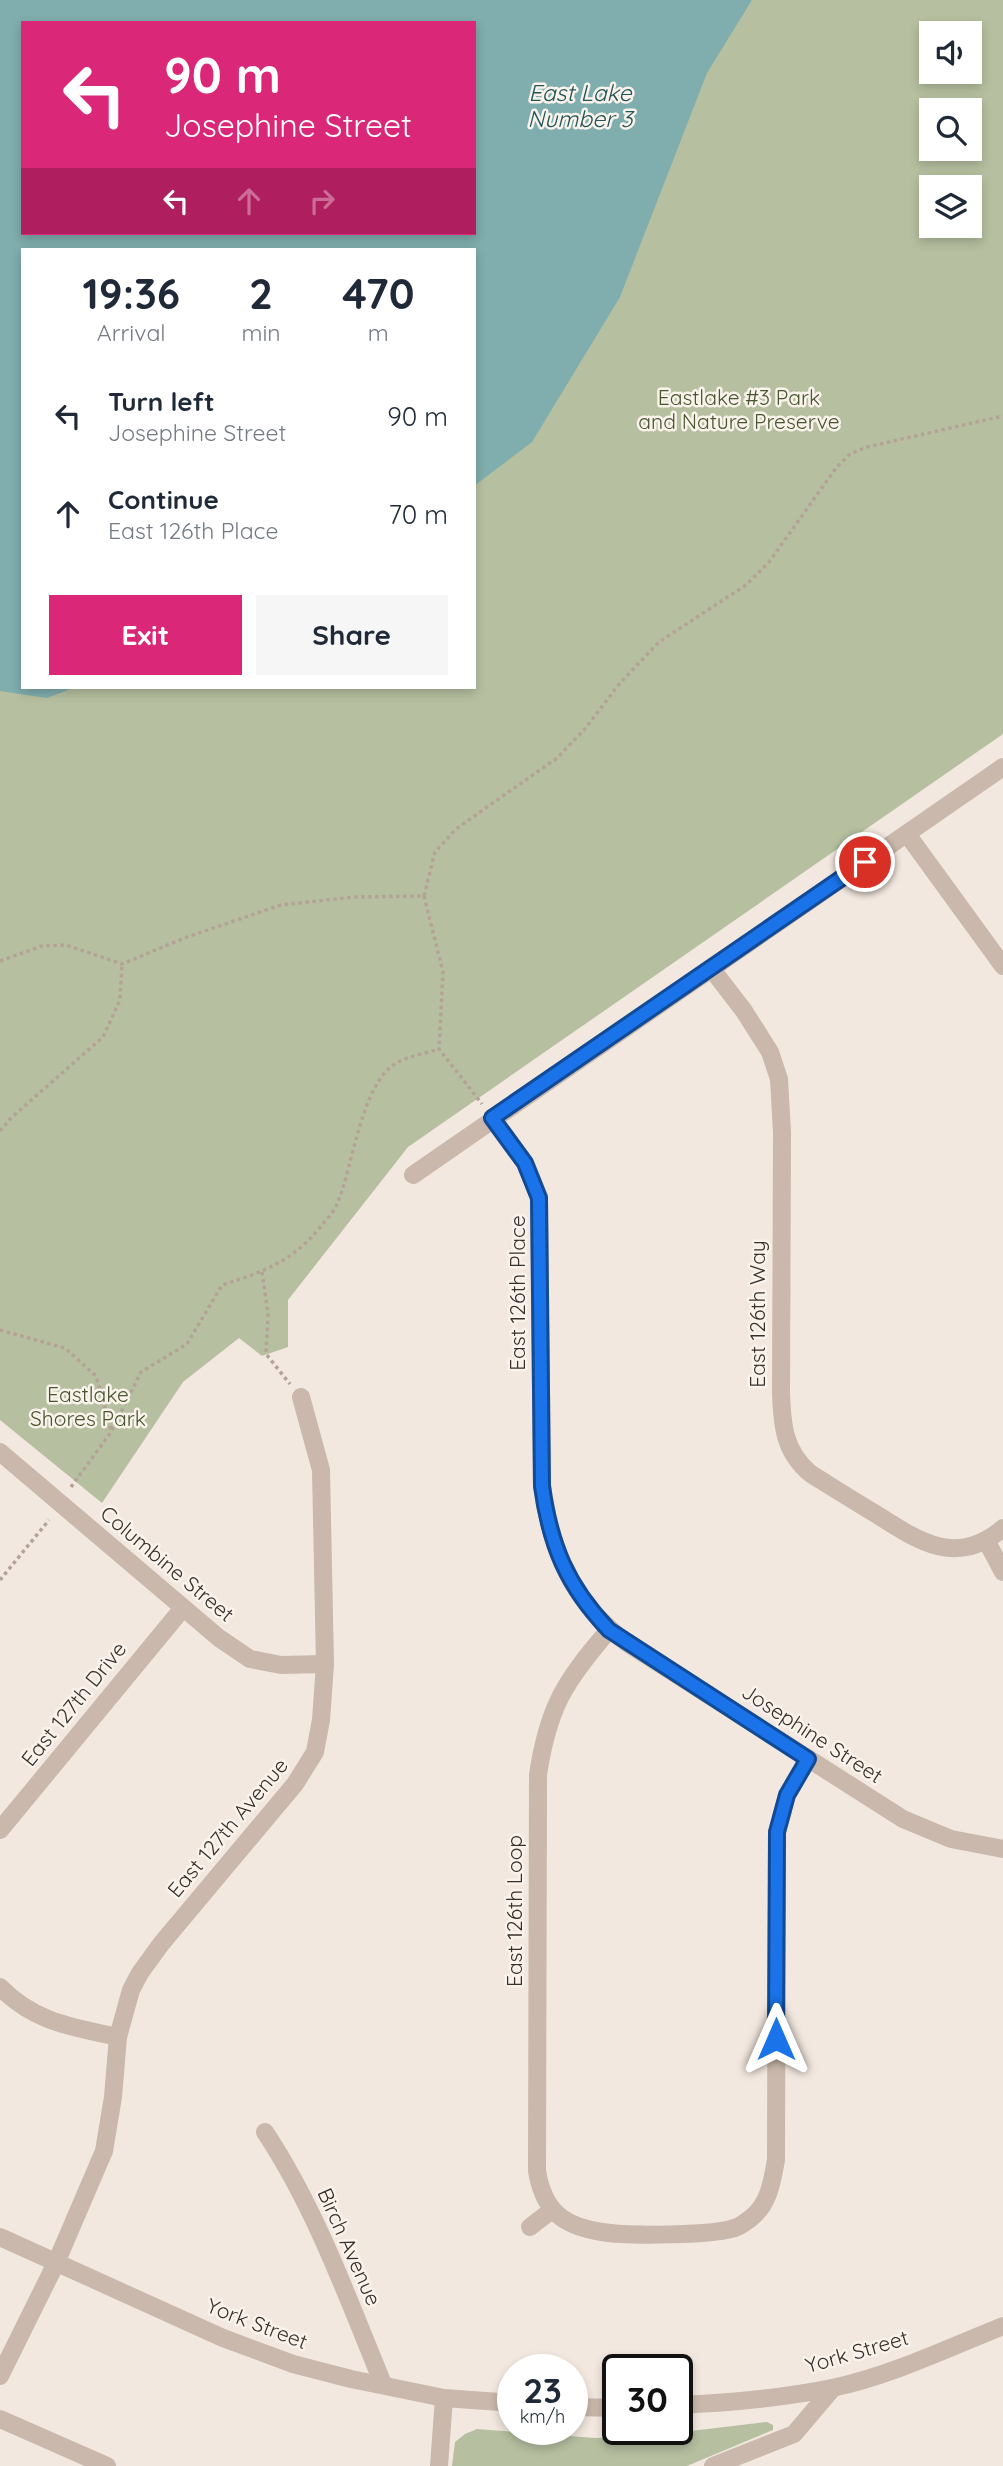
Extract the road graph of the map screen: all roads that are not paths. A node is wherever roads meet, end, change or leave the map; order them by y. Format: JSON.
{"nodes":[{"id":1,"x":1003,"y":767,"type":"edge"},
{"id":2,"x":907,"y":834,"type":"junction"},
{"id":3,"x":1003,"y":966,"type":"edge"},
{"id":4,"x":711,"y":968,"type":"junction"},
{"id":5,"x":492,"y":1118,"type":"junction"},
{"id":6,"x":413,"y":1175,"type":"dead end"},
{"id":7,"x":301,"y":1396,"type":"road end"},
{"id":8,"x":0,"y":1452,"type":"edge"},
{"id":9,"x":1003,"y":1528,"type":"edge"},
{"id":10,"x":986,"y":1540,"type":"junction"},
{"id":11,"x":1003,"y":1572,"type":"edge"},
{"id":12,"x":183,"y":1608,"type":"junction"},
{"id":13,"x":609,"y":1630,"type":"junction"},
{"id":14,"x":325,"y":1664,"type":"junction"},
{"id":15,"x":808,"y":1759,"type":"junction"},
{"id":16,"x":0,"y":1830,"type":"edge"},
{"id":17,"x":1003,"y":1849,"type":"edge"},
{"id":18,"x":0,"y":1987,"type":"edge"},
{"id":19,"x":118,"y":2037,"type":"junction"},
{"id":20,"x":265,"y":2132,"type":"dead end"},
{"id":21,"x":552,"y":2210,"type":"junction"},
{"id":22,"x":530,"y":2227,"type":"dead end"},
{"id":23,"x":0,"y":2238,"type":"edge"},
{"id":24,"x":56,"y":2263,"type":"junction"},
{"id":25,"x":1003,"y":2326,"type":"edge"},
{"id":26,"x":0,"y":2376,"type":"edge"},
{"id":27,"x":383,"y":2384,"type":"junction"},
{"id":28,"x":833,"y":2388,"type":"junction"},
{"id":29,"x":444,"y":2398,"type":"junction"},
{"id":30,"x":497,"y":2402,"type":"edge"},
{"id":31,"x":693,"y":2404,"type":"edge"},
{"id":32,"x":0,"y":2419,"type":"edge"},
{"id":33,"x":107,"y":2466,"type":"edge"},
{"id":34,"x":439,"y":2466,"type":"edge"},
{"id":35,"x":713,"y":2466,"type":"edge"}],
"edges":[{"from":1,"to":2,"type":"street"},
{"from":2,"to":3,"type":"street"},
{"from":2,"to":4,"type":"street"},
{"from":4,"to":5,"type":"street"},
{"from":4,"to":10,"type":"street","name":"East 126th Way"},
{"from":5,"to":6,"type":"street"},
{"from":5,"to":13,"type":"street","name":"East 126th Place"},
{"from":7,"to":14,"type":"street","name":"East 127th Avenue"},
{"from":8,"to":12,"type":"street","name":"Columbine Street"},
{"from":9,"to":10,"type":"street"},
{"from":10,"to":11,"type":"street"},
{"from":12,"to":14,"type":"street","name":"Columbine Street"},
{"from":12,"to":16,"type":"street","name":"East 127th Drive"},
{"from":13,"to":15,"type":"street","name":"Josephine Street"},
{"from":13,"to":21,"type":"street","name":"East 126th Loop"},
{"from":14,"to":19,"type":"street","name":"East 127th Avenue"},
{"from":15,"to":17,"type":"street","name":"Josephine Street"},
{"from":15,"to":21,"type":"street"},
{"from":18,"to":19,"type":"street"},
{"from":19,"to":24,"type":"street","name":"East 127th Avenue"},
{"from":20,"to":27,"type":"street","name":"Birch Avenue"},
{"from":21,"to":22,"type":"street"},
{"from":23,"to":24,"type":"street","name":"York Street"},
{"from":24,"to":26,"type":"street"},
{"from":24,"to":27,"type":"street","name":"York Street"},
{"from":25,"to":28,"type":"street","name":"York Street"},
{"from":27,"to":29,"type":"street","name":"York Street"},
{"from":28,"to":31,"type":"street","name":"York Street"},
{"from":28,"to":35,"type":"street"},
{"from":29,"to":30,"type":"street","name":"York Street"},
{"from":29,"to":34,"type":"street"},
{"from":32,"to":33,"type":"street"}]}
